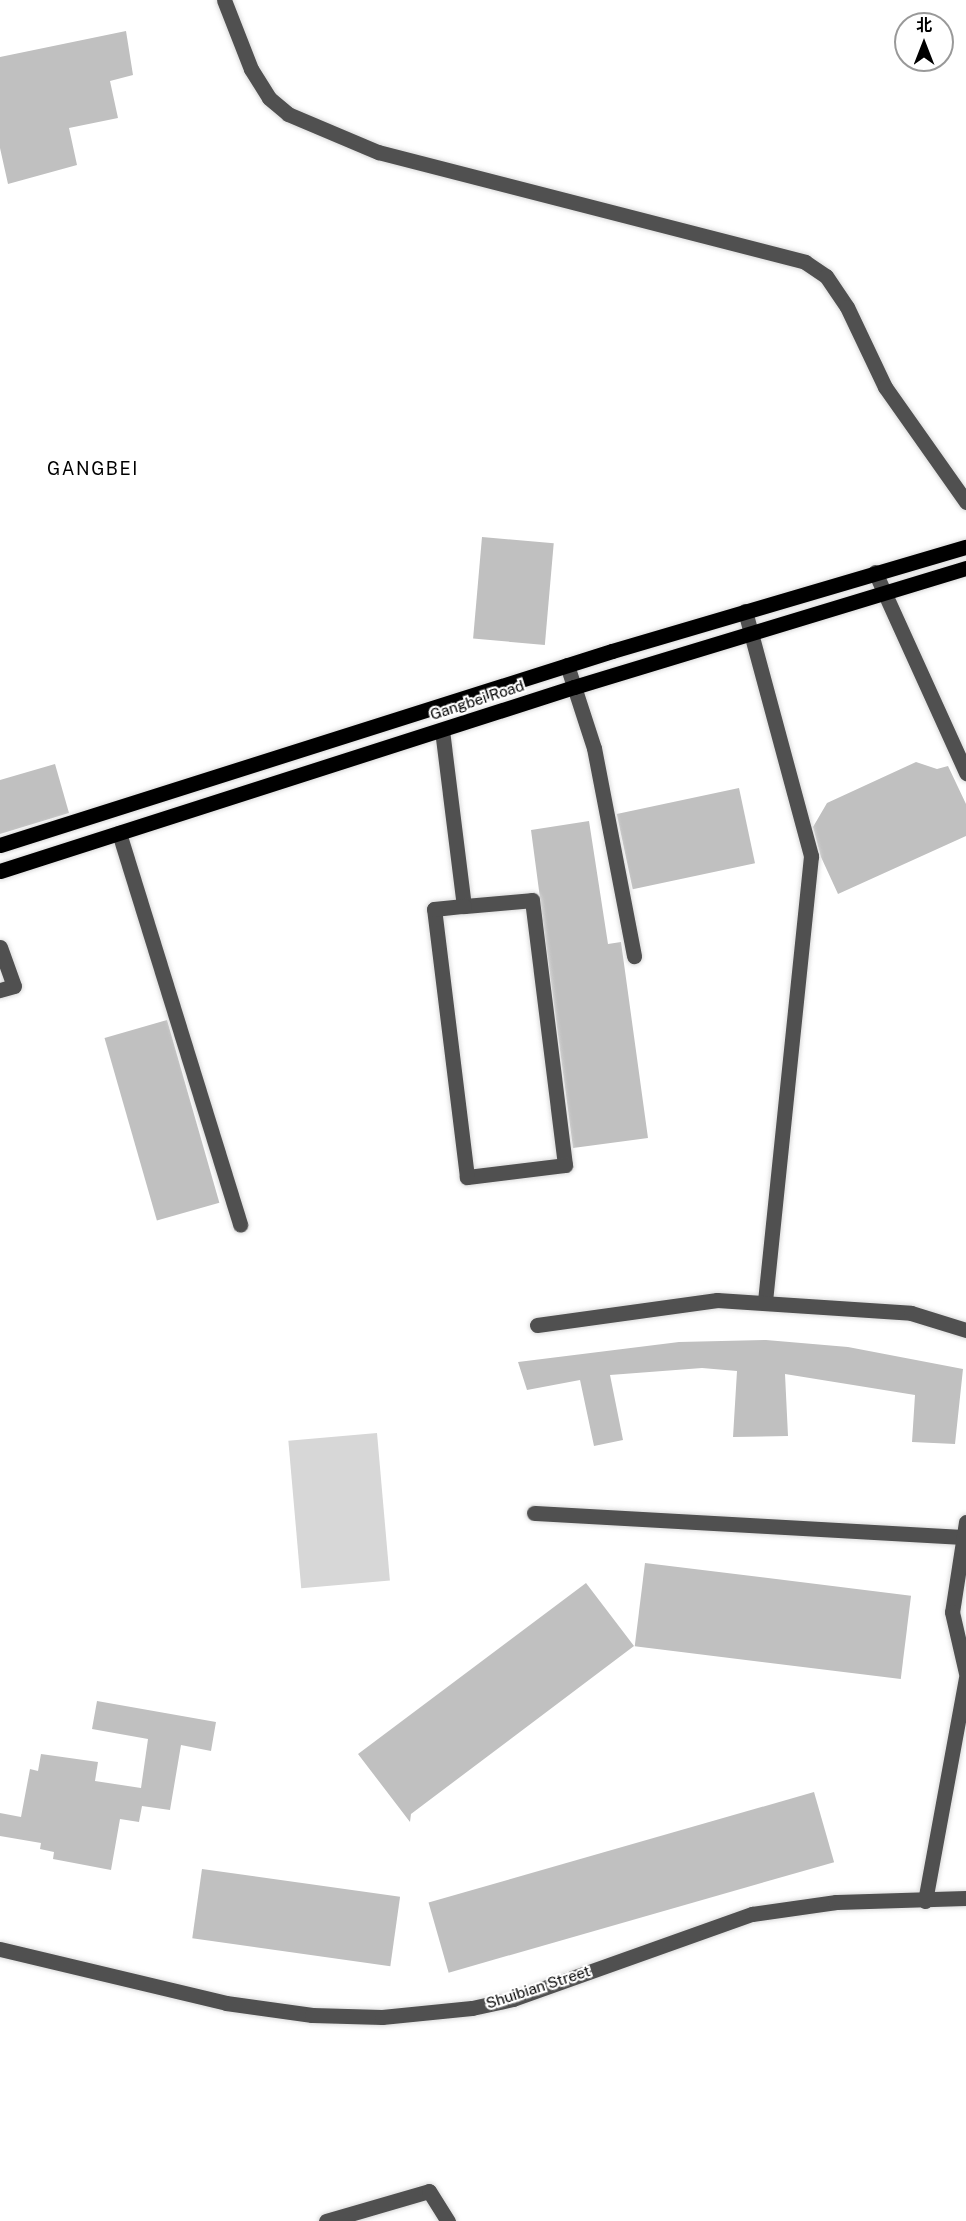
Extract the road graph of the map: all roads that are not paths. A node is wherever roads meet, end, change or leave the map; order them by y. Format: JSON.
{"nodes":[{"id":1,"x":224,"y":0,"type":"edge"},
{"id":2,"x":966,"y":502,"type":"edge"},
{"id":3,"x":966,"y":547,"type":"edge"},
{"id":4,"x":966,"y":568,"type":"edge"},
{"id":5,"x":875,"y":572,"type":"junction"},
{"id":6,"x":883,"y":590,"type":"junction"},
{"id":7,"x":745,"y":611,"type":"junction"},
{"id":8,"x":751,"y":632,"type":"junction"},
{"id":9,"x":567,"y":665,"type":"junction"},
{"id":10,"x":574,"y":687,"type":"junction"},
{"id":11,"x":442,"y":730,"type":"junction"},
{"id":12,"x":966,"y":773,"type":"edge"},
{"id":13,"x":119,"y":833,"type":"junction"},
{"id":14,"x":0,"y":845,"type":"edge"},
{"id":15,"x":0,"y":871,"type":"edge"},
{"id":16,"x":464,"y":906,"type":"junction"},
{"id":17,"x":0,"y":947,"type":"edge"},
{"id":18,"x":634,"y":956,"type":"dead end"},
{"id":19,"x":0,"y":990,"type":"edge"},
{"id":20,"x":240,"y":1225,"type":"dead end"},
{"id":21,"x":765,"y":1303,"type":"junction"},
{"id":22,"x":537,"y":1325,"type":"dead end"},
{"id":23,"x":966,"y":1330,"type":"edge"},
{"id":24,"x":534,"y":1513,"type":"dead end"},
{"id":25,"x":965,"y":1530,"type":"edge"},
{"id":26,"x":966,"y":1673,"type":"edge"},
{"id":27,"x":966,"y":1678,"type":"edge"},
{"id":28,"x":966,"y":1898,"type":"edge"},
{"id":29,"x":925,"y":1901,"type":"junction"},
{"id":30,"x":0,"y":1948,"type":"edge"},
{"id":31,"x":326,"y":2221,"type":"edge"},
{"id":32,"x":448,"y":2221,"type":"edge"}],
"edges":[{"from":1,"to":2,"type":"street"},
{"from":3,"to":5,"type":"main road","name":"Gangbei Road"},
{"from":4,"to":6,"type":"main road","name":"Gangbei Road"},
{"from":5,"to":6,"type":"street"},
{"from":5,"to":7,"type":"main road","name":"Gangbei Road"},
{"from":6,"to":8,"type":"main road","name":"Gangbei Road"},
{"from":6,"to":12,"type":"street"},
{"from":7,"to":8,"type":"street"},
{"from":7,"to":9,"type":"main road","name":"Gangbei Road"},
{"from":8,"to":10,"type":"main road","name":"Gangbei Road"},
{"from":8,"to":21,"type":"street"},
{"from":9,"to":10,"type":"street"},
{"from":9,"to":14,"type":"main road","name":"Gangbei Road"},
{"from":10,"to":11,"type":"main road","name":"Gangbei Road"},
{"from":10,"to":18,"type":"street"},
{"from":11,"to":13,"type":"main road","name":"Gangbei Road"},
{"from":11,"to":16,"type":"street"},
{"from":13,"to":15,"type":"main road","name":"Gangbei Road"},
{"from":13,"to":20,"type":"street"},
{"from":16,"to":16,"type":"street"},
{"from":17,"to":19,"type":"street"},
{"from":21,"to":22,"type":"street"},
{"from":21,"to":23,"type":"street"},
{"from":24,"to":25,"type":"street"},
{"from":25,"to":26,"type":"street"},
{"from":27,"to":29,"type":"street"},
{"from":28,"to":29,"type":"street","name":"Shuibian Street"},
{"from":29,"to":30,"type":"street","name":"Shuibian Street"},
{"from":31,"to":32,"type":"street"}]}
